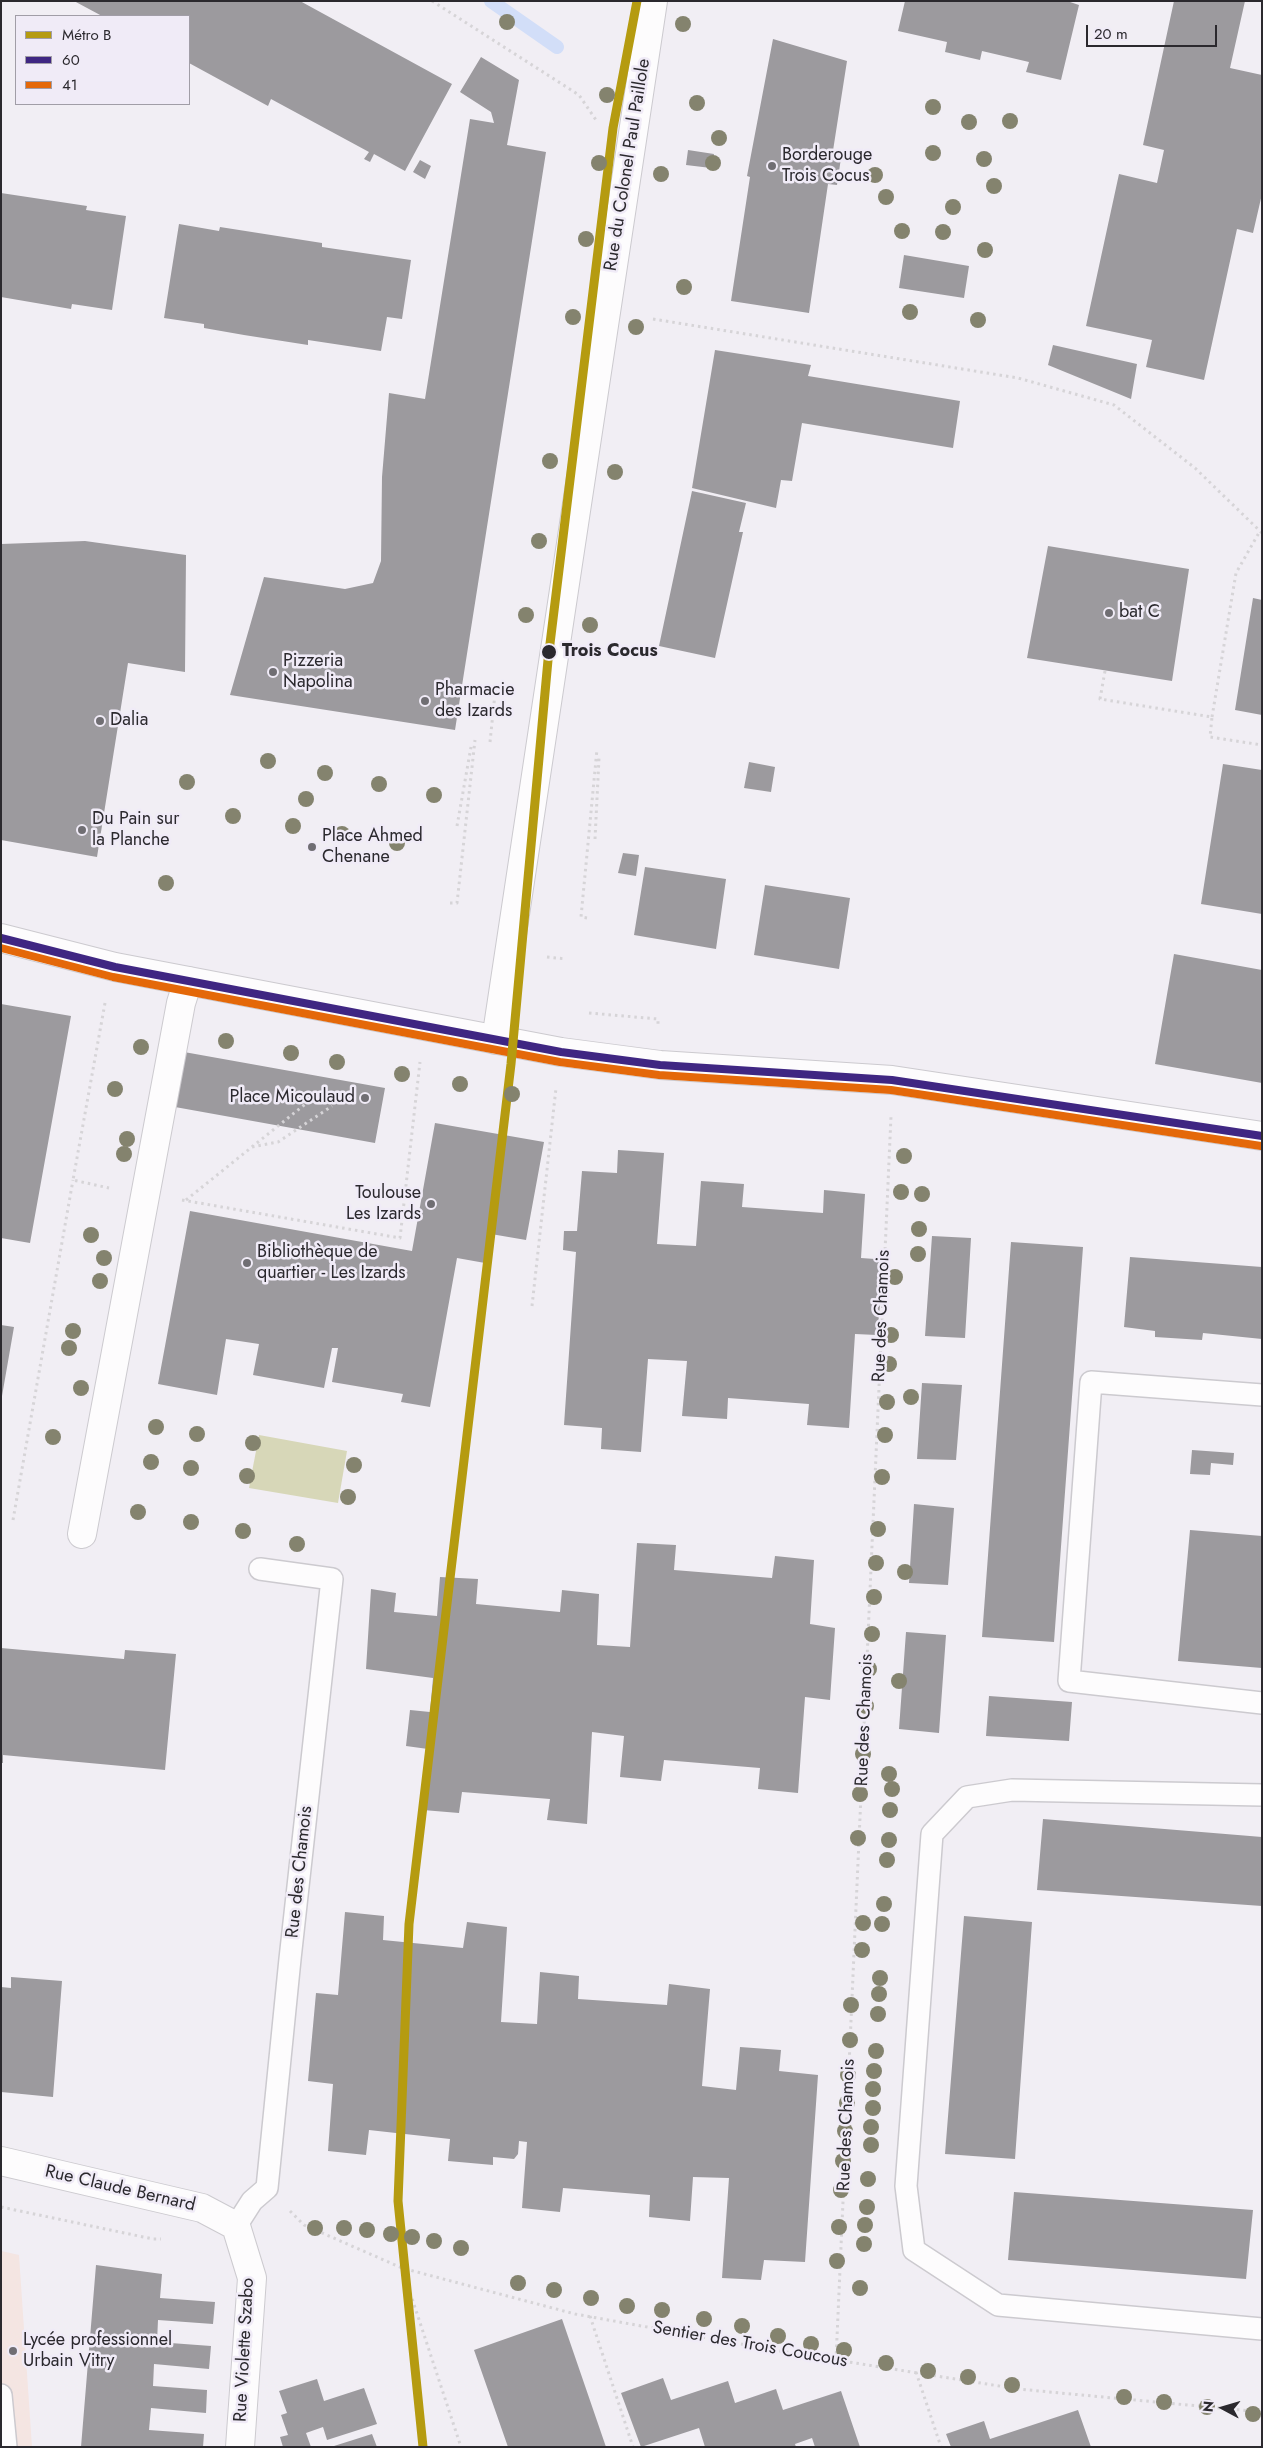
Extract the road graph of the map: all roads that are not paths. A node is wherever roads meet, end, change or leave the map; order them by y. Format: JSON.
{"nodes":[{"id":1,"x":653,"y":1,"type":"edge"},
{"id":2,"x":1,"y":938,"type":"edge"},
{"id":3,"x":188,"y":981,"type":"junction"},
{"id":4,"x":496,"y":1040,"type":"junction"},
{"id":5,"x":1262,"y":1136,"type":"edge"},
{"id":6,"x":1262,"y":1395,"type":"edge"},
{"id":7,"x":82,"y":1534,"type":"dead end"},
{"id":8,"x":260,"y":1569,"type":"dead end"},
{"id":9,"x":1262,"y":1703,"type":"edge"},
{"id":10,"x":1262,"y":1795,"type":"edge"},
{"id":11,"x":1,"y":2161,"type":"edge"},
{"id":12,"x":236,"y":2226,"type":"junction"},
{"id":13,"x":1262,"y":2329,"type":"edge"},
{"id":14,"x":1,"y":2395,"type":"edge"},
{"id":15,"x":6,"y":2447,"type":"edge"},
{"id":16,"x":240,"y":2447,"type":"edge"}],
"edges":[{"from":1,"to":4,"type":"street","name":"Rue du Colonel Paul Paillole"},
{"from":2,"to":3,"type":"street"},
{"from":3,"to":4,"type":"street"},
{"from":3,"to":7,"type":"street"},
{"from":4,"to":5,"type":"street"},
{"from":6,"to":9,"type":"lane"},
{"from":8,"to":12,"type":"lane","name":"Rue des Chamois"},
{"from":10,"to":13,"type":"lane"},
{"from":11,"to":12,"type":"street","name":"Rue Claude Bernard"},
{"from":12,"to":16,"type":"street","name":"Rue Violette Szabo"},
{"from":14,"to":15,"type":"lane"}]}
